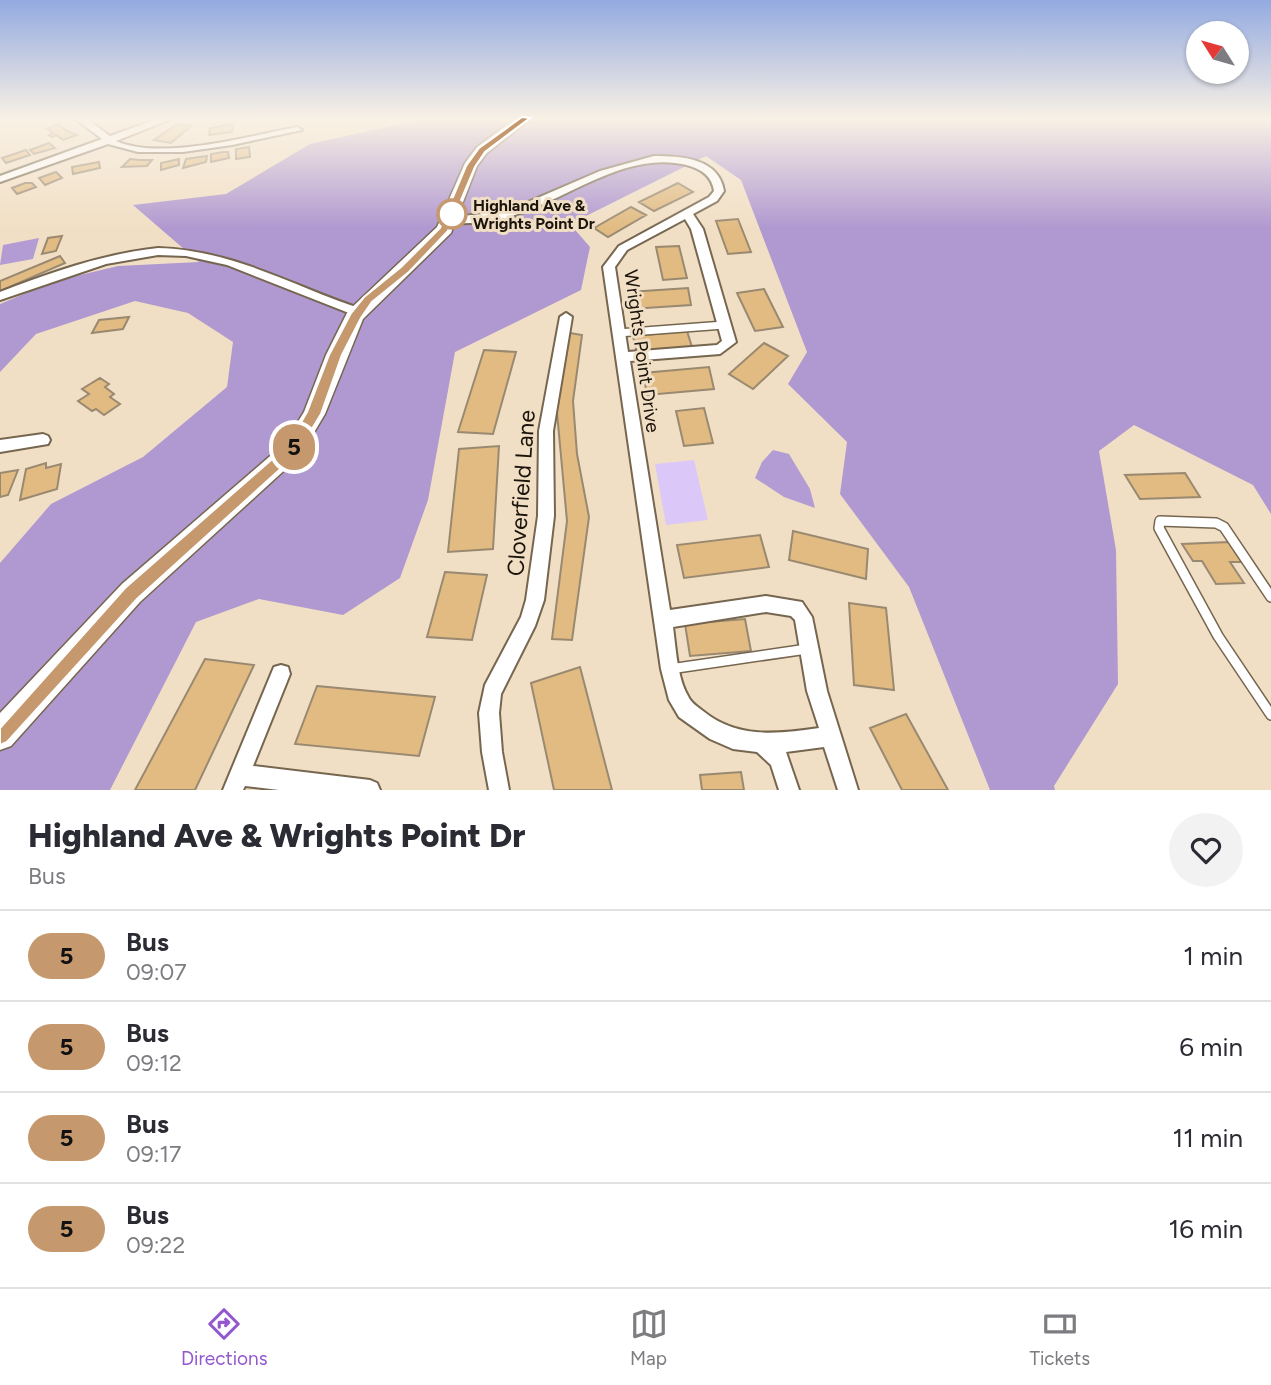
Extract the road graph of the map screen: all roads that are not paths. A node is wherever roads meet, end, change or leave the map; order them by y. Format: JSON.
{"nodes":[{"id":1,"x":66,"y":155,"type":"edge"},
{"id":2,"x":480,"y":155,"type":"edge"},
{"id":3,"x":0,"y":179,"type":"edge"},
{"id":4,"x":688,"y":214,"type":"junction"},
{"id":5,"x":450,"y":220,"type":"junction"},
{"id":6,"x":0,"y":296,"type":"edge"},
{"id":7,"x":358,"y":312,"type":"junction"},
{"id":8,"x":566,"y":317,"type":"dead end"},
{"id":9,"x":725,"y":324,"type":"junction"},
{"id":10,"x":618,"y":332,"type":"junction"},
{"id":11,"x":622,"y":357,"type":"junction"},
{"id":12,"x":43,"y":440,"type":"dead end"},
{"id":13,"x":0,"y":446,"type":"edge"},
{"id":14,"x":1271,"y":597,"type":"edge"},
{"id":15,"x":662,"y":620,"type":"junction"},
{"id":16,"x":808,"y":649,"type":"junction"},
{"id":17,"x":670,"y":669,"type":"junction"},
{"id":18,"x":281,"y":674,"type":"dead end"},
{"id":19,"x":1271,"y":715,"type":"edge"},
{"id":20,"x":0,"y":735,"type":"edge"},
{"id":21,"x":832,"y":736,"type":"junction"},
{"id":22,"x":764,"y":746,"type":"junction"},
{"id":23,"x":236,"y":782,"type":"edge"},
{"id":24,"x":370,"y":790,"type":"edge"},
{"id":25,"x":499,"y":790,"type":"edge"},
{"id":26,"x":789,"y":790,"type":"edge"},
{"id":27,"x":848,"y":790,"type":"edge"}],
"edges":[{"from":1,"to":3,"type":"street"},
{"from":2,"to":5,"type":"street"},
{"from":4,"to":5,"type":"street","name":"Wrights Point Drive"},
{"from":4,"to":9,"type":"street"},
{"from":4,"to":10,"type":"street","name":"Wrights Point Drive"},
{"from":5,"to":7,"type":"street"},
{"from":6,"to":7,"type":"street"},
{"from":7,"to":20,"type":"street"},
{"from":8,"to":25,"type":"street","name":"Cloverfield Lane"},
{"from":9,"to":10,"type":"lane"},
{"from":9,"to":11,"type":"street"},
{"from":10,"to":11,"type":"street","name":"Wrights Point Drive"},
{"from":11,"to":15,"type":"street","name":"Wrights Point Drive"},
{"from":12,"to":13,"type":"street"},
{"from":14,"to":19,"type":"lane"},
{"from":15,"to":16,"type":"street"},
{"from":15,"to":17,"type":"street","name":"Wrights Point Drive"},
{"from":16,"to":17,"type":"lane"},
{"from":16,"to":21,"type":"street"},
{"from":17,"to":22,"type":"street","name":"Wrights Point Drive"},
{"from":18,"to":23,"type":"street"},
{"from":21,"to":22,"type":"street","name":"Wrights Point Drive"},
{"from":21,"to":27,"type":"street"},
{"from":22,"to":26,"type":"street"},
{"from":23,"to":24,"type":"street"}]}
